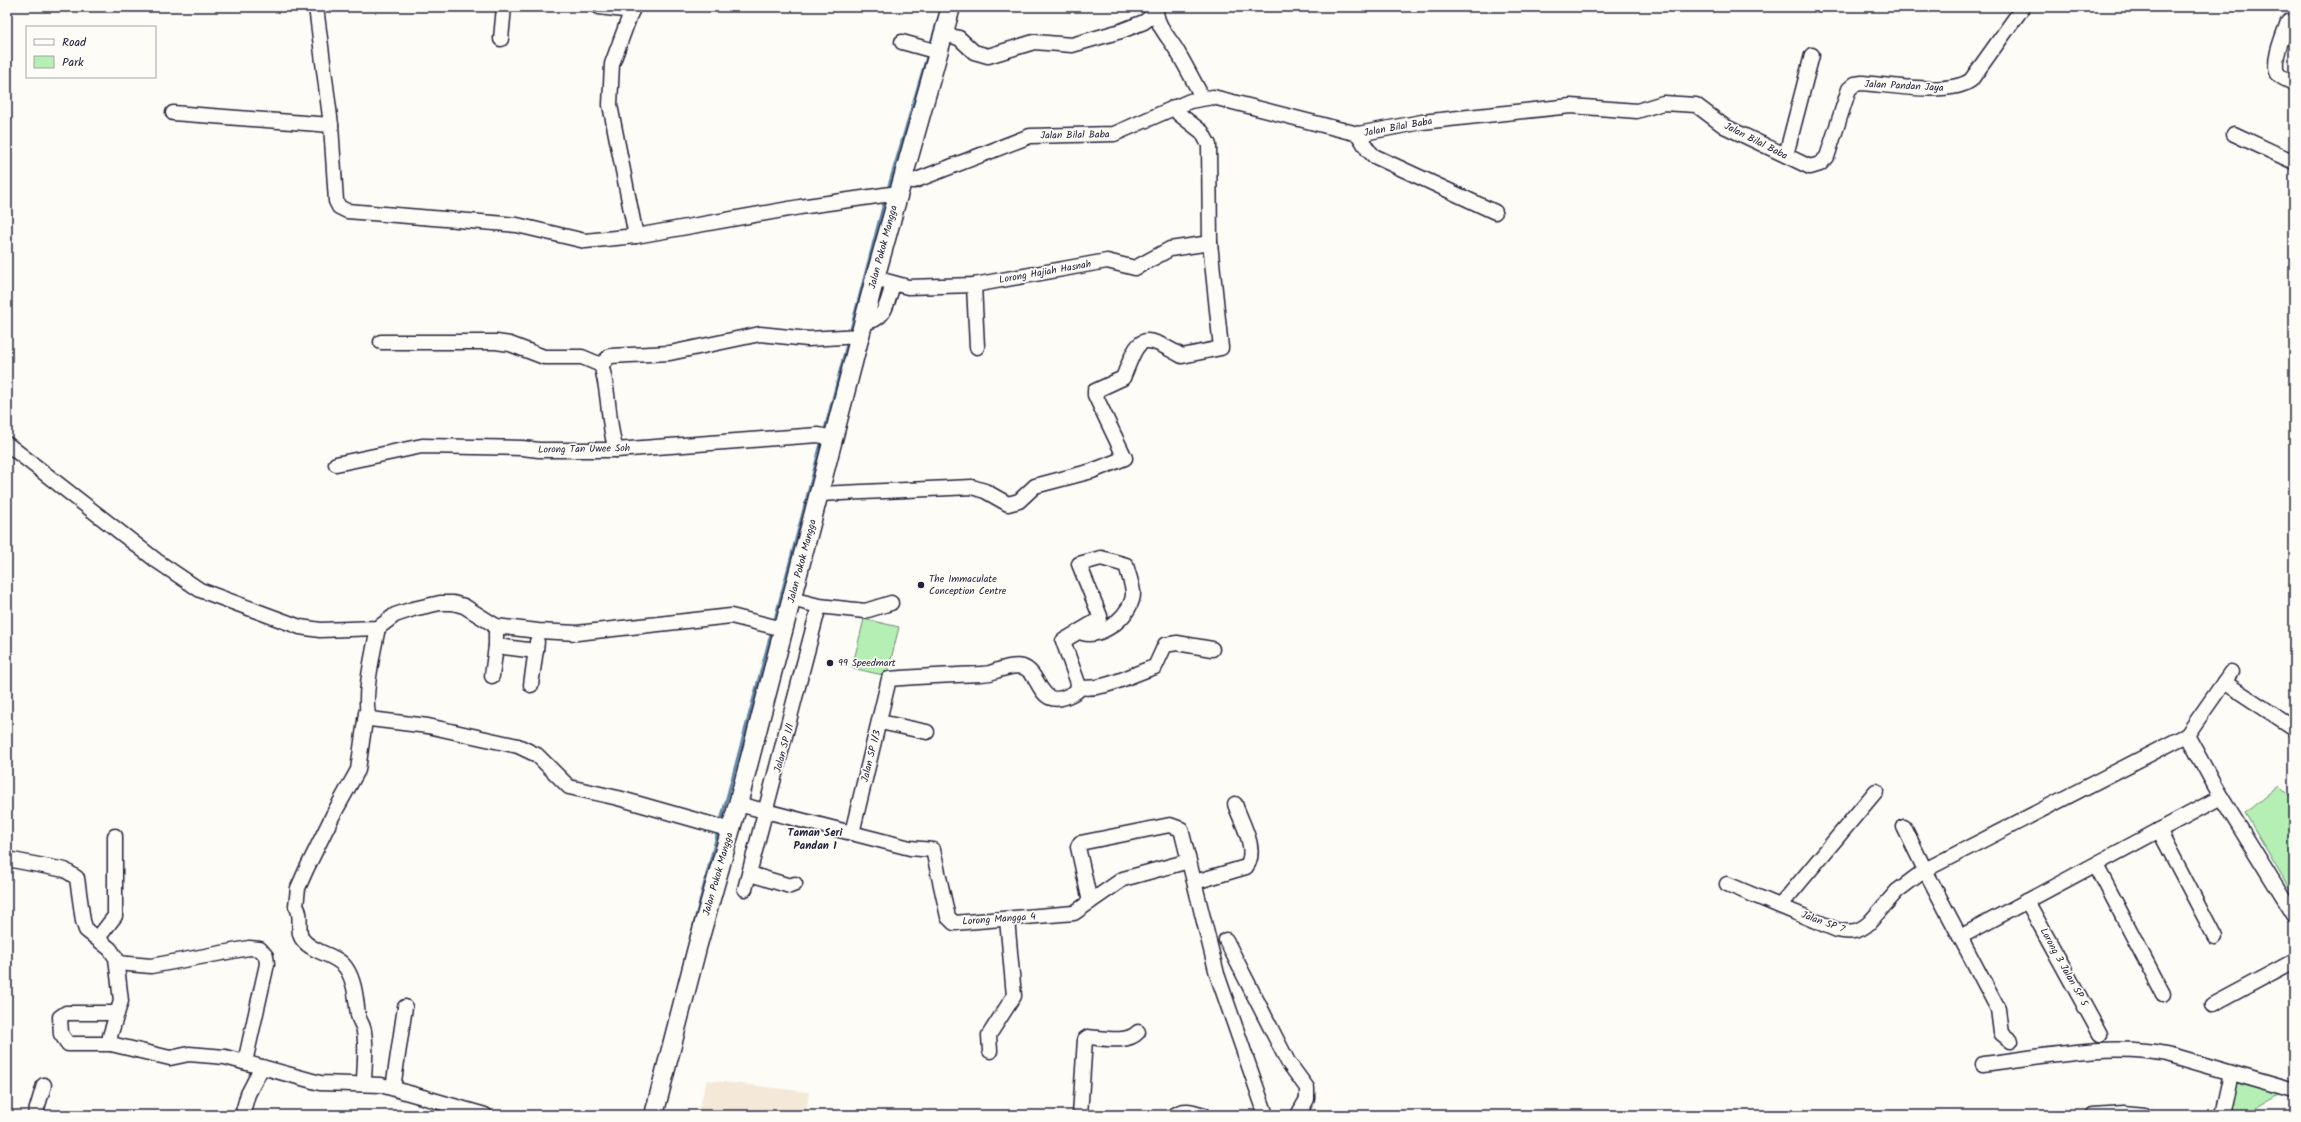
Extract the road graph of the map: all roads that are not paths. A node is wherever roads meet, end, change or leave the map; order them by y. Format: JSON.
{"nodes":[{"id":1,"x":316,"y":7,"type":"edge"},
{"id":2,"x":504,"y":7,"type":"edge"},
{"id":3,"x":599,"y":7,"type":"edge"},
{"id":4,"x":951,"y":7,"type":"edge"},
{"id":5,"x":2023,"y":7,"type":"edge"},
{"id":6,"x":633,"y":9,"type":"edge"},
{"id":7,"x":1156,"y":10,"type":"edge"},
{"id":8,"x":2288,"y":22,"type":"dead end"},
{"id":9,"x":943,"y":34,"type":"junction"},
{"id":10,"x":501,"y":39,"type":"dead end"},
{"id":11,"x":902,"y":42,"type":"dead end"},
{"id":12,"x":932,"y":51,"type":"junction"},
{"id":13,"x":1812,"y":55,"type":"dead end"},
{"id":14,"x":2294,"y":83,"type":"edge"},
{"id":15,"x":1845,"y":94,"type":"joint"},
{"id":16,"x":1202,"y":97,"type":"junction"},
{"id":17,"x":1174,"y":107,"type":"junction"},
{"id":18,"x":173,"y":113,"type":"dead end"},
{"id":19,"x":331,"y":125,"type":"junction"},
{"id":20,"x":1358,"y":134,"type":"junction"},
{"id":21,"x":2234,"y":134,"type":"dead end"},
{"id":22,"x":1786,"y":155,"type":"junction"},
{"id":23,"x":2294,"y":162,"type":"edge"},
{"id":24,"x":892,"y":191,"type":"junction"},
{"id":25,"x":1495,"y":212,"type":"dead end"},
{"id":26,"x":636,"y":236,"type":"junction"},
{"id":27,"x":1210,"y":243,"type":"junction"},
{"id":28,"x":875,"y":278,"type":"junction"},
{"id":29,"x":893,"y":284,"type":"junction"},
{"id":30,"x":974,"y":285,"type":"junction"},
{"id":31,"x":856,"y":332,"type":"junction"},
{"id":32,"x":381,"y":342,"type":"dead end"},
{"id":33,"x":977,"y":347,"type":"dead end"},
{"id":34,"x":601,"y":365,"type":"junction"},
{"id":35,"x":827,"y":436,"type":"junction"},
{"id":36,"x":7,"y":444,"type":"edge"},
{"id":37,"x":616,"y":450,"type":"junction"},
{"id":38,"x":336,"y":464,"type":"dead end"},
{"id":39,"x":819,"y":494,"type":"junction"},
{"id":40,"x":792,"y":599,"type":"junction"},
{"id":41,"x":891,"y":603,"type":"dead end"},
{"id":42,"x":819,"y":606,"type":"junction"},
{"id":43,"x":496,"y":626,"type":"junction"},
{"id":44,"x":776,"y":627,"type":"junction"},
{"id":45,"x":378,"y":628,"type":"junction"},
{"id":46,"x":1081,"y":630,"type":"junction"},
{"id":47,"x":538,"y":631,"type":"junction"},
{"id":48,"x":496,"y":646,"type":"junction"},
{"id":49,"x":1212,"y":649,"type":"dead end"},
{"id":50,"x":536,"y":651,"type":"junction"},
{"id":51,"x":492,"y":676,"type":"dead end"},
{"id":52,"x":531,"y":685,"type":"dead end"},
{"id":53,"x":1078,"y":687,"type":"junction"},
{"id":54,"x":366,"y":713,"type":"junction"},
{"id":55,"x":880,"y":722,"type":"junction"},
{"id":56,"x":2294,"y":728,"type":"edge"},
{"id":57,"x":927,"y":732,"type":"dead end"},
{"id":58,"x":2187,"y":735,"type":"junction"},
{"id":59,"x":1876,"y":792,"type":"dead end"},
{"id":60,"x":2222,"y":797,"type":"junction"},
{"id":61,"x":738,"y":804,"type":"junction"},
{"id":62,"x":1235,"y":804,"type":"dead end"},
{"id":63,"x":767,"y":811,"type":"junction"},
{"id":64,"x":724,"y":828,"type":"junction"},
{"id":65,"x":1904,"y":828,"type":"dead end"},
{"id":66,"x":2159,"y":830,"type":"junction"},
{"id":67,"x":852,"y":833,"type":"junction"},
{"id":68,"x":115,"y":836,"type":"dead end"},
{"id":69,"x":7,"y":859,"type":"edge"},
{"id":70,"x":1189,"y":861,"type":"junction"},
{"id":71,"x":2096,"y":865,"type":"junction"},
{"id":72,"x":1925,"y":870,"type":"junction"},
{"id":73,"x":750,"y":874,"type":"junction"},
{"id":74,"x":1195,"y":882,"type":"junction"},
{"id":75,"x":795,"y":884,"type":"dead end"},
{"id":76,"x":1727,"y":884,"type":"dead end"},
{"id":77,"x":745,"y":889,"type":"dead end"},
{"id":78,"x":2027,"y":901,"type":"junction"},
{"id":79,"x":1090,"y":902,"type":"junction"},
{"id":80,"x":1780,"y":906,"type":"junction"},
{"id":81,"x":2294,"y":915,"type":"edge"},
{"id":82,"x":1007,"y":919,"type":"junction"},
{"id":83,"x":1960,"y":937,"type":"junction"},
{"id":84,"x":2215,"y":937,"type":"dead end"},
{"id":85,"x":98,"y":938,"type":"junction"},
{"id":86,"x":1226,"y":940,"type":"dead end"},
{"id":87,"x":2294,"y":961,"type":"edge"},
{"id":88,"x":117,"y":963,"type":"junction"},
{"id":89,"x":2163,"y":994,"type":"dead end"},
{"id":90,"x":2212,"y":1006,"type":"dead end"},
{"id":91,"x":405,"y":1007,"type":"dead end"},
{"id":92,"x":117,"y":1013,"type":"junction"},
{"id":93,"x":1138,"y":1032,"type":"dead end"},
{"id":94,"x":2100,"y":1034,"type":"dead end"},
{"id":95,"x":2011,"y":1041,"type":"dead end"},
{"id":96,"x":111,"y":1044,"type":"junction"},
{"id":97,"x":990,"y":1051,"type":"dead end"},
{"id":98,"x":245,"y":1062,"type":"junction"},
{"id":99,"x":1983,"y":1064,"type":"dead end"},
{"id":100,"x":262,"y":1067,"type":"junction"},
{"id":101,"x":2230,"y":1073,"type":"junction"},
{"id":102,"x":364,"y":1084,"type":"junction"},
{"id":103,"x":44,"y":1085,"type":"dead end"},
{"id":104,"x":393,"y":1088,"type":"junction"},
{"id":105,"x":2294,"y":1091,"type":"edge"},
{"id":106,"x":2137,"y":1114,"type":"edge"},
{"id":107,"x":35,"y":1115,"type":"edge"},
{"id":108,"x":242,"y":1115,"type":"edge"},
{"id":109,"x":485,"y":1115,"type":"edge"},
{"id":110,"x":654,"y":1115,"type":"edge"},
{"id":111,"x":1080,"y":1115,"type":"edge"},
{"id":112,"x":1175,"y":1115,"type":"edge"},
{"id":113,"x":1204,"y":1115,"type":"edge"},
{"id":114,"x":1266,"y":1115,"type":"edge"},
{"id":115,"x":1298,"y":1115,"type":"edge"},
{"id":116,"x":2093,"y":1115,"type":"edge"},
{"id":117,"x":2222,"y":1115,"type":"edge"}],
"edges":[{"from":1,"to":19,"type":"street","name":"Jalan Bilal Baba"},
{"from":2,"to":10,"type":"street"},
{"from":3,"to":6,"type":"street"},
{"from":4,"to":9,"type":"main road","name":"Jalan Pokok Mangga"},
{"from":5,"to":15,"type":"street","name":"Jalan Pandan Jaya"},
{"from":6,"to":26,"type":"street"},
{"from":7,"to":9,"type":"street"},
{"from":7,"to":16,"type":"street"},
{"from":8,"to":14,"type":"street"},
{"from":9,"to":12,"type":"main road","name":"Jalan Pokok Mangga"},
{"from":11,"to":12,"type":"street"},
{"from":12,"to":24,"type":"main road","name":"Jalan Pokok Mangga"},
{"from":13,"to":22,"type":"street"},
{"from":15,"to":22,"type":"street","name":"Jalan Bilal Baba"},
{"from":16,"to":17,"type":"street","name":"Jalan Bilal Baba"},
{"from":16,"to":20,"type":"street","name":"Jalan Bilal Baba"},
{"from":17,"to":24,"type":"street","name":"Jalan Bilal Baba"},
{"from":17,"to":27,"type":"street"},
{"from":18,"to":19,"type":"street"},
{"from":19,"to":26,"type":"street","name":"Jalan Bilal Baba"},
{"from":20,"to":22,"type":"street","name":"Jalan Bilal Baba"},
{"from":20,"to":25,"type":"street"},
{"from":21,"to":23,"type":"street"},
{"from":24,"to":26,"type":"street","name":"Jalan Bilal Baba"},
{"from":24,"to":28,"type":"main road","name":"Jalan Pokok Mangga"},
{"from":27,"to":30,"type":"street","name":"Lorong Hajiah Hasnah"},
{"from":27,"to":39,"type":"street"},
{"from":28,"to":29,"type":"street","name":"Lorong Hajiah Hasnah"},
{"from":28,"to":31,"type":"main road","name":"Jalan Pokok Mangga"},
{"from":29,"to":30,"type":"street","name":"Lorong Hajiah Hasnah"},
{"from":29,"to":31,"type":"street"},
{"from":30,"to":33,"type":"street"},
{"from":31,"to":34,"type":"street"},
{"from":31,"to":35,"type":"main road","name":"Jalan Pokok Mangga"},
{"from":32,"to":34,"type":"street"},
{"from":34,"to":37,"type":"street"},
{"from":35,"to":37,"type":"street","name":"Lorong Tan Uwee Soh"},
{"from":35,"to":39,"type":"main road","name":"Jalan Pokok Mangga"},
{"from":36,"to":45,"type":"street"},
{"from":37,"to":38,"type":"street","name":"Lorong Tan Uwee Soh"},
{"from":39,"to":40,"type":"main road","name":"Jalan Pokok Mangga"},
{"from":40,"to":42,"type":"street"},
{"from":40,"to":44,"type":"main road","name":"Jalan Pokok Mangga"},
{"from":41,"to":42,"type":"street"},
{"from":42,"to":63,"type":"street","name":"Jalan SP 1/1"},
{"from":43,"to":45,"type":"street"},
{"from":43,"to":47,"type":"street"},
{"from":43,"to":48,"type":"street"},
{"from":44,"to":47,"type":"street"},
{"from":44,"to":61,"type":"main road","name":"Jalan Pokok Mangga"},
{"from":45,"to":54,"type":"street"},
{"from":46,"to":46,"type":"street"},
{"from":46,"to":53,"type":"street"},
{"from":47,"to":50,"type":"street"},
{"from":48,"to":50,"type":"street"},
{"from":48,"to":51,"type":"street"},
{"from":49,"to":53,"type":"street"},
{"from":50,"to":52,"type":"street"},
{"from":53,"to":55,"type":"street","name":"Jalan SP 1/3"},
{"from":54,"to":64,"type":"street"},
{"from":54,"to":102,"type":"street"},
{"from":55,"to":57,"type":"street"},
{"from":55,"to":67,"type":"street","name":"Jalan SP 1/3"},
{"from":56,"to":58,"type":"street"},
{"from":58,"to":60,"type":"street"},
{"from":58,"to":72,"type":"street","name":"Jalan SP 7"},
{"from":59,"to":80,"type":"street"},
{"from":60,"to":66,"type":"street"},
{"from":60,"to":81,"type":"street"},
{"from":61,"to":63,"type":"street","name":"Lorong Mangga 4"},
{"from":61,"to":64,"type":"main road","name":"Jalan Pokok Mangga"},
{"from":62,"to":74,"type":"street"},
{"from":63,"to":67,"type":"street","name":"Lorong Mangga 4"},
{"from":63,"to":73,"type":"street","name":"Jalan SP 1/1"},
{"from":64,"to":110,"type":"main road","name":"Jalan Pokok Mangga"},
{"from":65,"to":72,"type":"street"},
{"from":66,"to":71,"type":"street"},
{"from":66,"to":84,"type":"street"},
{"from":67,"to":82,"type":"street","name":"Lorong Mangga 4"},
{"from":68,"to":85,"type":"street"},
{"from":69,"to":85,"type":"street"},
{"from":70,"to":74,"type":"street"},
{"from":70,"to":79,"type":"street","name":"Lorong Mangga 4"},
{"from":70,"to":79,"type":"street"},
{"from":71,"to":78,"type":"street"},
{"from":71,"to":89,"type":"street"},
{"from":72,"to":80,"type":"street","name":"Jalan SP 7"},
{"from":72,"to":83,"type":"street"},
{"from":73,"to":75,"type":"street"},
{"from":73,"to":77,"type":"street","name":"Jalan SP 1/1"},
{"from":74,"to":114,"type":"street"},
{"from":76,"to":80,"type":"street","name":"Jalan SP 7"},
{"from":78,"to":83,"type":"street"},
{"from":78,"to":94,"type":"street","name":"Lorong 3 Jalan SP 5"},
{"from":79,"to":82,"type":"street","name":"Lorong Mangga 4"},
{"from":82,"to":97,"type":"street"},
{"from":83,"to":95,"type":"street"},
{"from":85,"to":88,"type":"street"},
{"from":86,"to":115,"type":"street"},
{"from":87,"to":90,"type":"street"},
{"from":88,"to":92,"type":"street"},
{"from":88,"to":98,"type":"street"},
{"from":91,"to":104,"type":"street"},
{"from":92,"to":96,"type":"street"},
{"from":92,"to":96,"type":"street"},
{"from":93,"to":111,"type":"street"},
{"from":96,"to":98,"type":"street"},
{"from":98,"to":100,"type":"street"},
{"from":99,"to":101,"type":"street"},
{"from":100,"to":102,"type":"street"},
{"from":100,"to":108,"type":"street"},
{"from":101,"to":105,"type":"street"},
{"from":101,"to":117,"type":"street"},
{"from":102,"to":104,"type":"street"},
{"from":103,"to":107,"type":"street"},
{"from":104,"to":109,"type":"street"},
{"from":106,"to":116,"type":"street"},
{"from":112,"to":113,"type":"street"}]}
